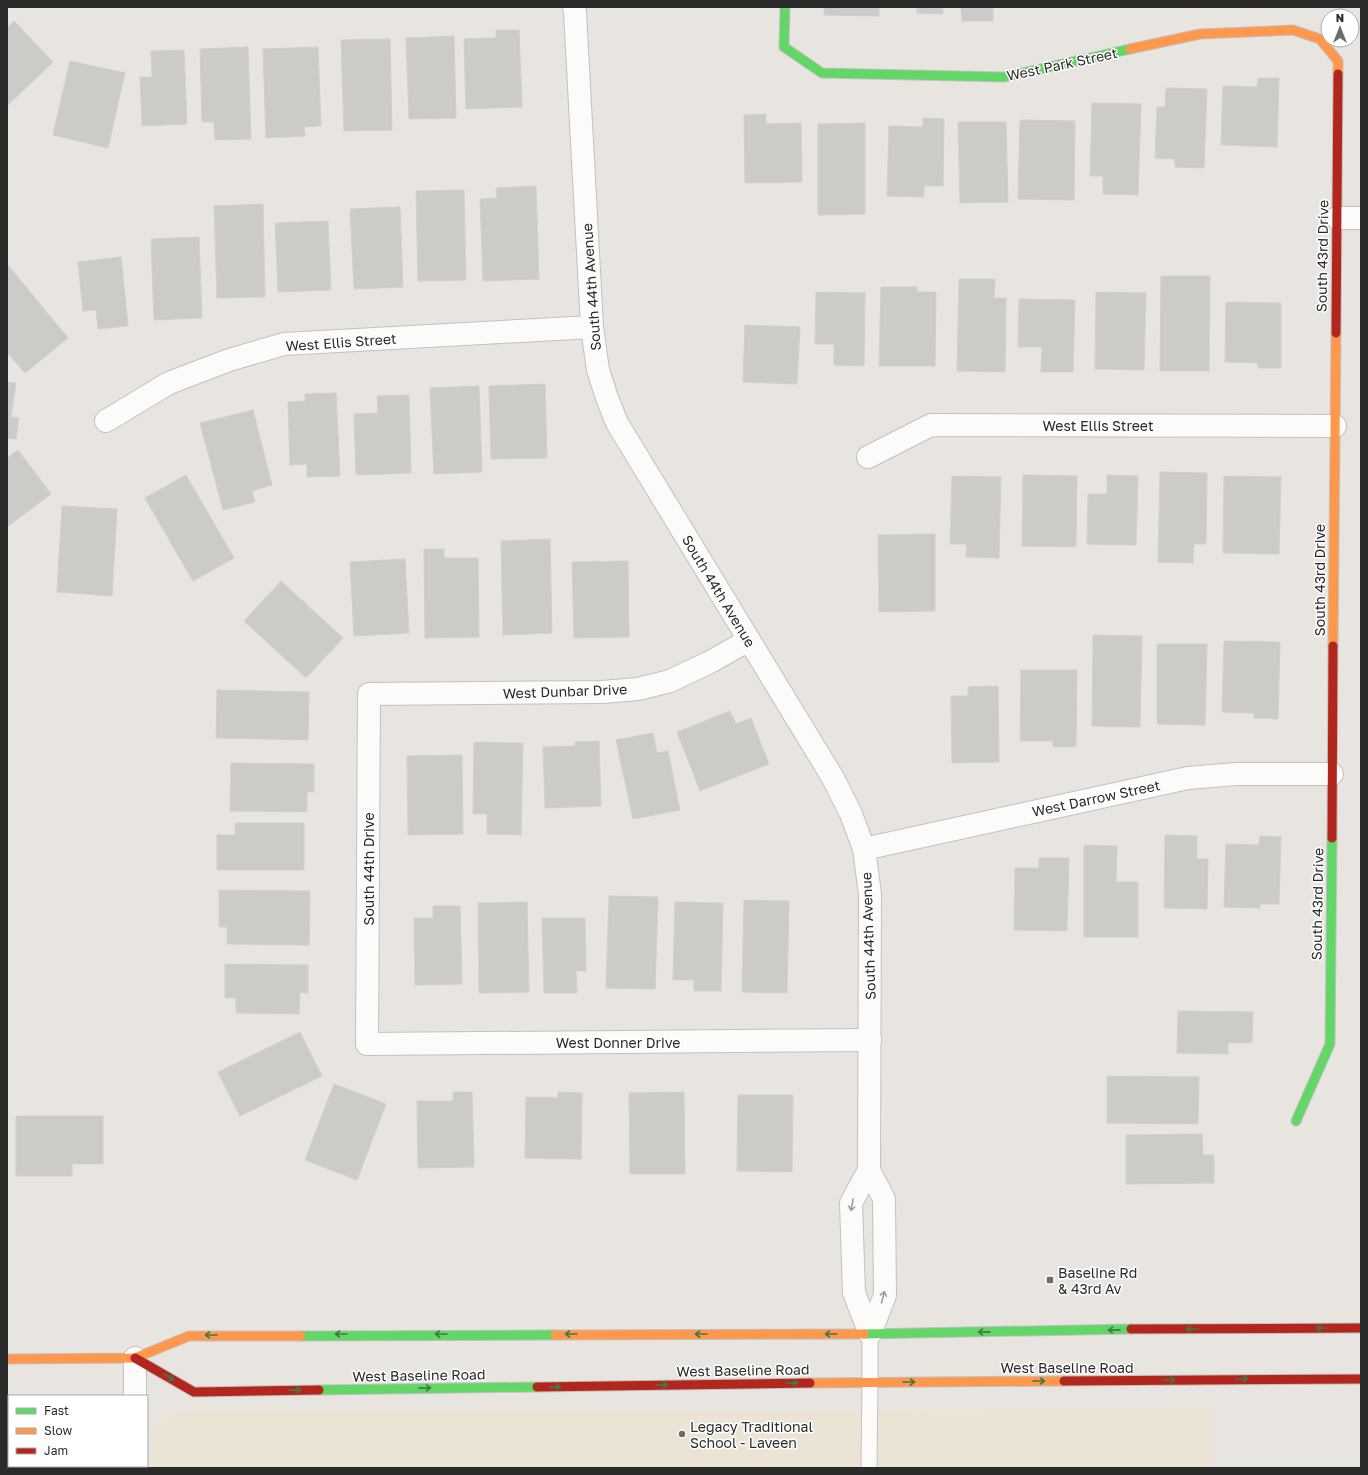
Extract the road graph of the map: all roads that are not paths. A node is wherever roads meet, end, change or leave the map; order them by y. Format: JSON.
{"nodes":[{"id":1,"x":574,"y":7,"type":"edge"},
{"id":2,"x":785,"y":7,"type":"edge"},
{"id":3,"x":1320,"y":38,"type":"edge"},
{"id":4,"x":1328,"y":48,"type":"edge"},
{"id":5,"x":1336,"y":218,"type":"junction"},
{"id":6,"x":1361,"y":218,"type":"edge"},
{"id":7,"x":592,"y":327,"type":"junction"},
{"id":8,"x":106,"y":421,"type":"dead end"},
{"id":9,"x":1335,"y":426,"type":"junction"},
{"id":10,"x":868,"y":457,"type":"dead end"},
{"id":11,"x":749,"y":640,"type":"junction"},
{"id":12,"x":369,"y":694,"type":"joint"},
{"id":13,"x":1332,"y":774,"type":"junction"},
{"id":14,"x":864,"y":849,"type":"junction"},
{"id":15,"x":870,"y":1040,"type":"junction"},
{"id":16,"x":366,"y":1044,"type":"joint"},
{"id":17,"x":1296,"y":1121,"type":"dead end"},
{"id":18,"x":869,"y":1170,"type":"junction"},
{"id":19,"x":1361,"y":1328,"type":"edge"},
{"id":20,"x":870,"y":1334,"type":"junction"},
{"id":21,"x":135,"y":1358,"type":"junction"},
{"id":22,"x":7,"y":1359,"type":"edge"},
{"id":23,"x":1361,"y":1379,"type":"edge"},
{"id":24,"x":870,"y":1382,"type":"junction"},
{"id":25,"x":135,"y":1395,"type":"edge"},
{"id":26,"x":869,"y":1468,"type":"edge"}],
"edges":[{"from":1,"to":7,"type":"street","name":"South 44th Avenue"},
{"from":2,"to":3,"type":"main road","name":"West Park Street"},
{"from":4,"to":5,"type":"main road","name":"South 43rd Drive"},
{"from":5,"to":6,"type":"street"},
{"from":5,"to":9,"type":"main road","name":"South 43rd Drive"},
{"from":7,"to":8,"type":"street","name":"West Ellis Street"},
{"from":7,"to":11,"type":"street","name":"South 44th Avenue"},
{"from":9,"to":10,"type":"street","name":"West Ellis Street"},
{"from":9,"to":13,"type":"main road","name":"South 43rd Drive"},
{"from":11,"to":12,"type":"street","name":"West Dunbar Drive"},
{"from":11,"to":14,"type":"street","name":"South 44th Avenue"},
{"from":12,"to":16,"type":"street","name":"South 44th Drive"},
{"from":13,"to":14,"type":"street","name":"West Darrow Street"},
{"from":13,"to":17,"type":"main road","name":"South 43rd Drive"},
{"from":14,"to":15,"type":"street","name":"South 44th Avenue"},
{"from":15,"to":16,"type":"street","name":"West Donner Drive"},
{"from":15,"to":18,"type":"street","name":"South 44th Avenue"},
{"from":20,"to":18,"type":"street","name":"South 44th Avenue","one_way":true},
{"from":18,"to":20,"type":"street","name":"South 44th Avenue","one_way":true},
{"from":19,"to":20,"type":"main road","one_way":true},
{"from":20,"to":21,"type":"main road","one_way":true},
{"from":20,"to":24,"type":"lane"},
{"from":21,"to":22,"type":"main road"},
{"from":21,"to":24,"type":"main road","name":"West Baseline Road","one_way":true},
{"from":21,"to":25,"type":"street"},
{"from":24,"to":23,"type":"main road","name":"West Baseline Road","one_way":true},
{"from":24,"to":26,"type":"lane"}]}
